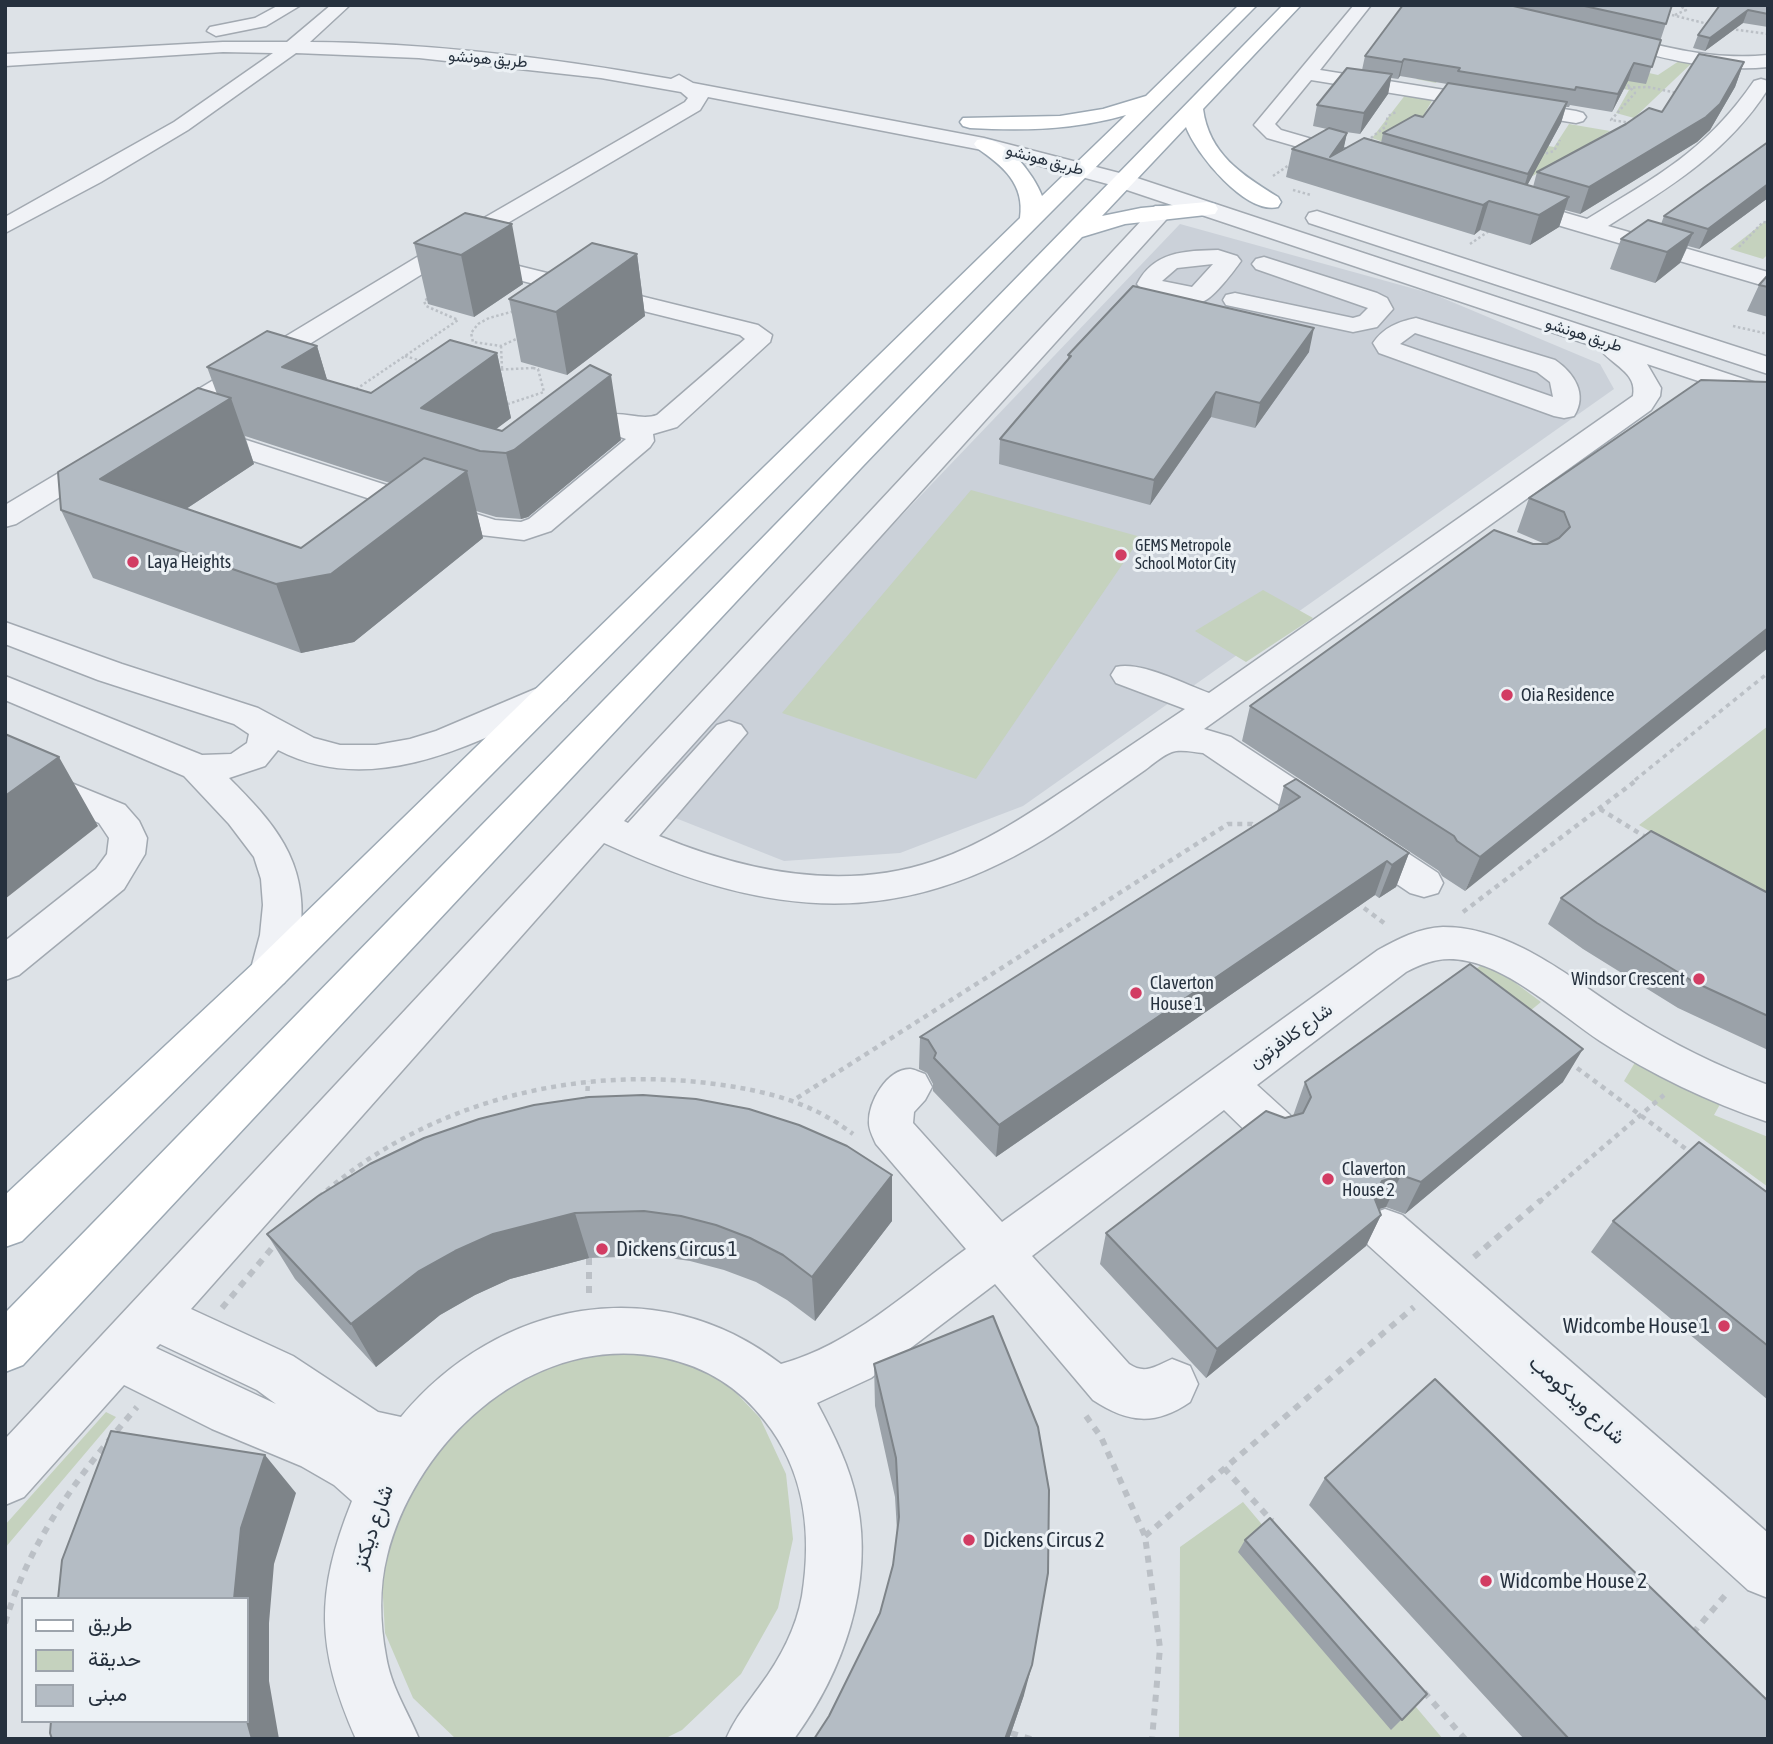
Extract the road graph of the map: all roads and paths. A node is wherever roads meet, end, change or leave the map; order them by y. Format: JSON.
{"nodes":[{"id":1,"x":293,"y":5,"type":"edge"},
{"id":2,"x":306,"y":5,"type":"edge"},
{"id":3,"x":1250,"y":5,"type":"edge"},
{"id":4,"x":1293,"y":5,"type":"edge"},
{"id":5,"x":1363,"y":5,"type":"edge"},
{"id":6,"x":1679,"y":5,"type":"edge"},
{"id":7,"x":1685,"y":6,"type":"edge"},
{"id":8,"x":348,"y":10,"type":"edge"},
{"id":9,"x":1664,"y":15,"type":"edge"},
{"id":10,"x":1672,"y":15,"type":"junction"},
{"id":11,"x":1715,"y":26,"type":"edge"},
{"id":12,"x":1726,"y":28,"type":"edge"},
{"id":13,"x":1590,"y":34,"type":"edge"},
{"id":14,"x":1768,"y":34,"type":"edge"},
{"id":15,"x":267,"y":41,"type":"junction"},
{"id":16,"x":302,"y":42,"type":"junction"},
{"id":17,"x":408,"y":42,"type":"junction"},
{"id":18,"x":5,"y":47,"type":"edge"},
{"id":19,"x":136,"y":47,"type":"junction"},
{"id":20,"x":617,"y":58,"type":"junction"},
{"id":21,"x":5,"y":60,"type":"edge"},
{"id":22,"x":1706,"y":60,"type":"junction"},
{"id":23,"x":1768,"y":61,"type":"edge"},
{"id":24,"x":202,"y":67,"type":"dead end"},
{"id":25,"x":232,"y":67,"type":"dead end"},
{"id":26,"x":1306,"y":73,"type":"junction"},
{"id":27,"x":1619,"y":79,"type":"edge"},
{"id":28,"x":1765,"y":80,"type":"edge"},
{"id":29,"x":248,"y":82,"type":"junction"},
{"id":30,"x":689,"y":99,"type":"junction"},
{"id":31,"x":1153,"y":99,"type":"junction"},
{"id":32,"x":1759,"y":106,"type":"edge"},
{"id":33,"x":1193,"y":109,"type":"junction"},
{"id":34,"x":1576,"y":117,"type":"dead end"},
{"id":35,"x":970,"y":122,"type":"junction"},
{"id":36,"x":1640,"y":124,"type":"edge"},
{"id":37,"x":1060,"y":141,"type":"dead end"},
{"id":38,"x":115,"y":142,"type":"dead end"},
{"id":39,"x":984,"y":145,"type":"junction"},
{"id":40,"x":1533,"y":154,"type":"edge"},
{"id":41,"x":1542,"y":155,"type":"edge"},
{"id":42,"x":1090,"y":156,"type":"junction"},
{"id":43,"x":1142,"y":162,"type":"junction"},
{"id":44,"x":1371,"y":162,"type":"edge"},
{"id":45,"x":1167,"y":170,"type":"dead end"},
{"id":46,"x":61,"y":173,"type":"dead end"},
{"id":47,"x":1123,"y":181,"type":"junction"},
{"id":48,"x":1206,"y":182,"type":"dead end"},
{"id":49,"x":1495,"y":199,"type":"edge"},
{"id":50,"x":1270,"y":202,"type":"junction"},
{"id":51,"x":1207,"y":209,"type":"junction"},
{"id":52,"x":1163,"y":211,"type":"junction"},
{"id":53,"x":1244,"y":221,"type":"junction"},
{"id":54,"x":1031,"y":222,"type":"junction"},
{"id":55,"x":1768,"y":223,"type":"edge"},
{"id":56,"x":5,"y":226,"type":"edge"},
{"id":57,"x":1590,"y":227,"type":"junction"},
{"id":58,"x":1072,"y":233,"type":"junction"},
{"id":59,"x":440,"y":253,"type":"junction"},
{"id":60,"x":1705,"y":261,"type":"junction"},
{"id":61,"x":480,"y":263,"type":"junction"},
{"id":62,"x":1264,"y":264,"type":"dead end"},
{"id":63,"x":1375,"y":265,"type":"junction"},
{"id":64,"x":1768,"y":280,"type":"edge"},
{"id":65,"x":1342,"y":289,"type":"junction"},
{"id":66,"x":1235,"y":300,"type":"dead end"},
{"id":67,"x":1312,"y":308,"type":"junction"},
{"id":68,"x":1655,"y":329,"type":"junction"},
{"id":69,"x":1606,"y":342,"type":"junction"},
{"id":70,"x":501,"y":346,"type":"junction"},
{"id":71,"x":1768,"y":354,"type":"edge"},
{"id":72,"x":405,"y":356,"type":"junction"},
{"id":73,"x":429,"y":363,"type":"edge"},
{"id":74,"x":1768,"y":366,"type":"edge"},
{"id":75,"x":502,"y":369,"type":"junction"},
{"id":76,"x":1563,"y":381,"type":"junction"},
{"id":77,"x":351,"y":393,"type":"edge"},
{"id":78,"x":543,"y":394,"type":"junction"},
{"id":79,"x":1513,"y":394,"type":"junction"},
{"id":80,"x":1768,"y":396,"type":"edge"},
{"id":81,"x":555,"y":397,"type":"edge"},
{"id":82,"x":1564,"y":410,"type":"junction"},
{"id":83,"x":1609,"y":427,"type":"junction"},
{"id":84,"x":128,"y":444,"type":"edge"},
{"id":85,"x":10,"y":517,"type":"edge"},
{"id":86,"x":5,"y":632,"type":"edge"},
{"id":87,"x":1768,"y":673,"type":"edge"},
{"id":88,"x":1128,"y":674,"type":"dead end"},
{"id":89,"x":5,"y":687,"type":"edge"},
{"id":90,"x":554,"y":692,"type":"junction"},
{"id":91,"x":1215,"y":705,"type":"junction"},
{"id":92,"x":267,"y":729,"type":"junction"},
{"id":93,"x":729,"y":733,"type":"dead end"},
{"id":94,"x":1166,"y":739,"type":"junction"},
{"id":95,"x":197,"y":767,"type":"junction"},
{"id":96,"x":5,"y":768,"type":"edge"},
{"id":97,"x":1600,"y":809,"type":"junction"},
{"id":98,"x":599,"y":825,"type":"junction"},
{"id":99,"x":1269,"y":834,"type":"edge"},
{"id":100,"x":633,"y":841,"type":"junction"},
{"id":101,"x":1659,"y":846,"type":"edge"},
{"id":102,"x":1353,"y":899,"type":"edge"},
{"id":103,"x":1416,"y":947,"type":"junction"},
{"id":104,"x":5,"y":964,"type":"edge"},
{"id":105,"x":270,"y":972,"type":"junction"},
{"id":106,"x":1562,"y":1056,"type":"edge"},
{"id":107,"x":588,"y":1081,"type":"junction"},
{"id":108,"x":1226,"y":1084,"type":"junction"},
{"id":109,"x":910,"y":1087,"type":"dead end"},
{"id":110,"x":796,"y":1099,"type":"junction"},
{"id":111,"x":1768,"y":1104,"type":"edge"},
{"id":112,"x":587,"y":1107,"type":"edge"},
{"id":113,"x":1274,"y":1129,"type":"edge"},
{"id":114,"x":863,"y":1144,"type":"dead end"},
{"id":115,"x":1704,"y":1162,"type":"edge"},
{"id":116,"x":311,"y":1206,"type":"edge"},
{"id":117,"x":5,"y":1226,"type":"edge"},
{"id":118,"x":1385,"y":1230,"type":"dead end"},
{"id":119,"x":285,"y":1233,"type":"edge"},
{"id":120,"x":999,"y":1253,"type":"junction"},
{"id":121,"x":152,"y":1315,"type":"junction"},
{"id":122,"x":197,"y":1339,"type":"junction"},
{"id":123,"x":5,"y":1349,"type":"edge"},
{"id":124,"x":117,"y":1355,"type":"junction"},
{"id":125,"x":853,"y":1361,"type":"junction"},
{"id":126,"x":163,"y":1377,"type":"junction"},
{"id":127,"x":1172,"y":1384,"type":"dead end"},
{"id":128,"x":776,"y":1390,"type":"junction"},
{"id":129,"x":1080,"y":1406,"type":"dead end"},
{"id":130,"x":811,"y":1441,"type":"junction"},
{"id":131,"x":410,"y":1445,"type":"junction"},
{"id":132,"x":1224,"y":1468,"type":"dead end"},
{"id":133,"x":5,"y":1478,"type":"edge"},
{"id":134,"x":381,"y":1493,"type":"junction"},
{"id":135,"x":1280,"y":1531,"type":"edge"},
{"id":136,"x":1762,"y":1565,"type":"edge"},
{"id":137,"x":5,"y":1623,"type":"edge"},
{"id":138,"x":1688,"y":1639,"type":"edge"},
{"id":139,"x":1419,"y":1687,"type":"edge"},
{"id":140,"x":1011,"y":1733,"type":"edge"},
{"id":141,"x":390,"y":1739,"type":"edge"},
{"id":142,"x":756,"y":1739,"type":"edge"},
{"id":143,"x":1031,"y":1739,"type":"edge"},
{"id":144,"x":1152,"y":1739,"type":"edge"},
{"id":145,"x":1465,"y":1739,"type":"edge"}],
"edges":[{"from":1,"to":19,"type":"street"},
{"from":2,"to":15,"type":"street"},
{"from":3,"to":31,"type":"main road"},
{"from":4,"to":33,"type":"main road"},
{"from":5,"to":26,"type":"street"},
{"from":6,"to":7,"type":"path"},
{"from":7,"to":10,"type":"path"},
{"from":8,"to":16,"type":"street"},
{"from":9,"to":10,"type":"path"},
{"from":10,"to":11,"type":"path"},
{"from":12,"to":14,"type":"path"},
{"from":13,"to":22,"type":"street"},
{"from":15,"to":16,"type":"street","name":"طريق هونشو"},
{"from":15,"to":19,"type":"street","name":"طريق هونشو"},
{"from":15,"to":25,"type":"street"},
{"from":16,"to":17,"type":"street","name":"طريق هونشو"},
{"from":16,"to":29,"type":"street"},
{"from":17,"to":20,"type":"street","name":"طريق هونشو"},
{"from":17,"to":29,"type":"street"},
{"from":17,"to":30,"type":"street","name":"طريق هونشو"},
{"from":18,"to":19,"type":"street"},
{"from":19,"to":21,"type":"street"},
{"from":19,"to":24,"type":"street"},
{"from":20,"to":30,"type":"street","name":"طريق هونشو"},
{"from":20,"to":35,"type":"street","name":"طريق هونشو"},
{"from":22,"to":23,"type":"street"},
{"from":22,"to":28,"type":"street"},
{"from":26,"to":34,"type":"street"},
{"from":26,"to":44,"type":"street"},
{"from":27,"to":36,"type":"path"},
{"from":28,"to":32,"type":"street"},
{"from":29,"to":56,"type":"street"},
{"from":30,"to":39,"type":"street","name":"طريق هونشو"},
{"from":30,"to":59,"type":"street"},
{"from":31,"to":35,"type":"main road"},
{"from":31,"to":42,"type":"main road"},
{"from":32,"to":57,"type":"street"},
{"from":33,"to":43,"type":"main road"},
{"from":33,"to":50,"type":"main road"},
{"from":35,"to":37,"type":"street","name":"طريق هونشو"},
{"from":38,"to":46,"type":"street"},
{"from":39,"to":42,"type":"street","name":"طريق هونشو"},
{"from":39,"to":54,"type":"main road"},
{"from":40,"to":41,"type":"path"},
{"from":42,"to":43,"type":"street","name":"طريق هونشو"},
{"from":42,"to":47,"type":"street","name":"طريق هونشو"},
{"from":42,"to":54,"type":"main road"},
{"from":43,"to":45,"type":"street","name":"طريق هونشو"},
{"from":43,"to":47,"type":"main road"},
{"from":47,"to":51,"type":"street","name":"طريق هونشو"},
{"from":47,"to":58,"type":"main road"},
{"from":48,"to":50,"type":"street","name":"طريق هونشو"},
{"from":49,"to":57,"type":"street"},
{"from":50,"to":53,"type":"street"},
{"from":50,"to":68,"type":"street","name":"طريق هونشو"},
{"from":51,"to":52,"type":"main road"},
{"from":51,"to":53,"type":"street","name":"طريق هونشو"},
{"from":52,"to":58,"type":"main road"},
{"from":52,"to":98,"type":"street"},
{"from":53,"to":63,"type":"street","name":"طريق هونشو"},
{"from":54,"to":90,"type":"main road"},
{"from":55,"to":60,"type":"path"},
{"from":57,"to":60,"type":"street"},
{"from":58,"to":123,"type":"main road"},
{"from":59,"to":61,"type":"street"},
{"from":59,"to":61,"type":"street"},
{"from":60,"to":64,"type":"street"},
{"from":61,"to":72,"type":"path"},
{"from":62,"to":65,"type":"street"},
{"from":63,"to":65,"type":"street"},
{"from":63,"to":69,"type":"street","name":"طريق هونشو"},
{"from":65,"to":67,"type":"street"},
{"from":65,"to":67,"type":"street"},
{"from":65,"to":67,"type":"street"},
{"from":66,"to":67,"type":"street"},
{"from":68,"to":71,"type":"street"},
{"from":68,"to":74,"type":"street","name":"طريق هونشو"},
{"from":69,"to":80,"type":"street","name":"طريق هونشو"},
{"from":69,"to":83,"type":"street"},
{"from":70,"to":70,"type":"path"},
{"from":70,"to":75,"type":"path"},
{"from":72,"to":73,"type":"path"},
{"from":72,"to":77,"type":"path"},
{"from":75,"to":78,"type":"path"},
{"from":75,"to":78,"type":"path"},
{"from":76,"to":79,"type":"street"},
{"from":76,"to":79,"type":"street"},
{"from":76,"to":82,"type":"street"},
{"from":78,"to":81,"type":"path"},
{"from":79,"to":82,"type":"street"},
{"from":82,"to":83,"type":"street"},
{"from":83,"to":91,"type":"street"},
{"from":84,"to":85,"type":"street"},
{"from":86,"to":92,"type":"street"},
{"from":87,"to":97,"type":"path"},
{"from":88,"to":91,"type":"street"},
{"from":89,"to":95,"type":"street"},
{"from":90,"to":92,"type":"street"},
{"from":90,"to":105,"type":"main road"},
{"from":91,"to":94,"type":"street"},
{"from":91,"to":94,"type":"street"},
{"from":92,"to":95,"type":"street"},
{"from":93,"to":100,"type":"street"},
{"from":94,"to":100,"type":"street"},
{"from":95,"to":105,"type":"street"},
{"from":96,"to":104,"type":"street"},
{"from":97,"to":101,"type":"path"},
{"from":97,"to":103,"type":"path"},
{"from":98,"to":100,"type":"street"},
{"from":98,"to":121,"type":"street"},
{"from":99,"to":110,"type":"path"},
{"from":102,"to":103,"type":"path"},
{"from":103,"to":108,"type":"street","name":"شارع كلافرتون"},
{"from":103,"to":111,"type":"street","name":"شارع كلافرتون"},
{"from":105,"to":117,"type":"main road"},
{"from":106,"to":115,"type":"path"},
{"from":107,"to":110,"type":"path"},
{"from":107,"to":112,"type":"path"},
{"from":107,"to":116,"type":"path"},
{"from":108,"to":113,"type":"street"},
{"from":108,"to":120,"type":"street","name":"شارع كلافرتون"},
{"from":109,"to":120,"type":"street"},
{"from":110,"to":114,"type":"path"},
{"from":118,"to":136,"type":"street","name":"شارع ويدكومب"},
{"from":119,"to":122,"type":"path"},
{"from":120,"to":125,"type":"street","name":"شارع كلافرتون"},
{"from":120,"to":127,"type":"street"},
{"from":121,"to":122,"type":"street"},
{"from":121,"to":124,"type":"street"},
{"from":122,"to":131,"type":"street"},
{"from":124,"to":126,"type":"street"},
{"from":124,"to":133,"type":"street"},
{"from":125,"to":128,"type":"street","name":"شارع كلافرتون"},
{"from":125,"to":130,"type":"street","name":"شارع كلافرتون"},
{"from":126,"to":134,"type":"street"},
{"from":126,"to":137,"type":"path"},
{"from":128,"to":130,"type":"street","name":"شارع ديكنز"},
{"from":128,"to":131,"type":"street","name":"شارع ديكنز"},
{"from":129,"to":144,"type":"path"},
{"from":130,"to":142,"type":"street","name":"شارع ديكنز"},
{"from":131,"to":134,"type":"street","name":"شارع ديكنز"},
{"from":132,"to":135,"type":"path"},
{"from":134,"to":141,"type":"street","name":"شارع ديكنز"},
{"from":136,"to":138,"type":"path"},
{"from":139,"to":145,"type":"path"},
{"from":140,"to":143,"type":"path"}]}
